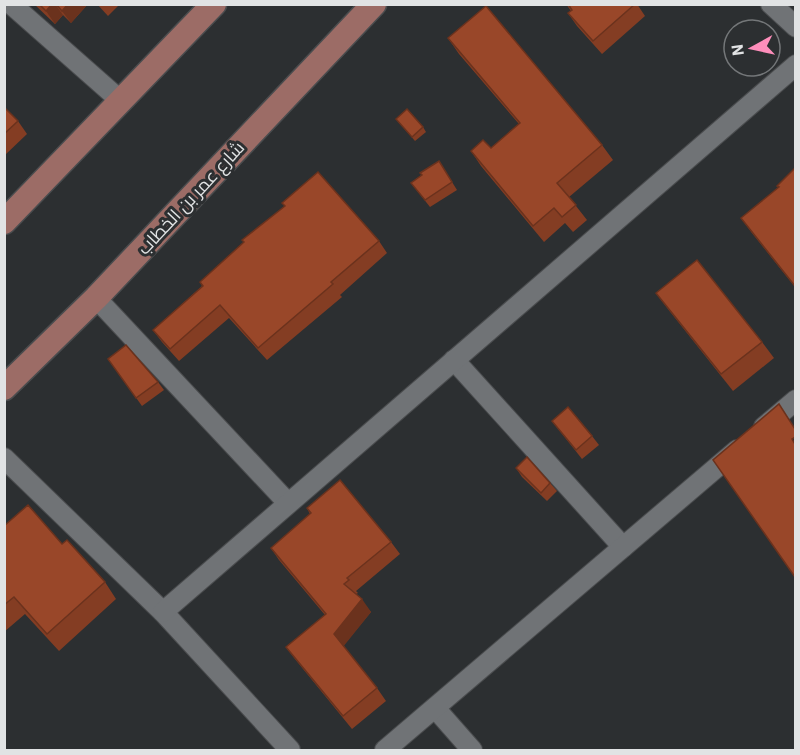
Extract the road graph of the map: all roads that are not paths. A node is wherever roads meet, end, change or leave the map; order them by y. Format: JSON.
{"nodes":[{"id":1,"x":11,"y":4,"type":"edge"},
{"id":2,"x":214,"y":4,"type":"edge"},
{"id":3,"x":374,"y":4,"type":"edge"},
{"id":4,"x":771,"y":4,"type":"edge"},
{"id":5,"x":795,"y":27,"type":"edge"},
{"id":6,"x":795,"y":65,"type":"edge"},
{"id":7,"x":121,"y":101,"type":"junction"},
{"id":8,"x":4,"y":222,"type":"edge"},
{"id":9,"x":96,"y":298,"type":"junction"},
{"id":10,"x":454,"y":360,"type":"junction"},
{"id":11,"x":4,"y":388,"type":"edge"},
{"id":12,"x":795,"y":400,"type":"edge"},
{"id":13,"x":4,"y":458,"type":"edge"},
{"id":14,"x":288,"y":503,"type":"junction"},
{"id":15,"x":623,"y":547,"type":"junction"},
{"id":16,"x":163,"y":612,"type":"junction"},
{"id":17,"x":435,"y":708,"type":"junction"},
{"id":18,"x":290,"y":750,"type":"edge"},
{"id":19,"x":385,"y":750,"type":"edge"},
{"id":20,"x":472,"y":750,"type":"edge"}],
"edges":[{"from":1,"to":7,"type":"street"},
{"from":2,"to":7,"type":"main road"},
{"from":3,"to":9,"type":"main road","name":"شارع عمر بن الخطاب"},
{"from":4,"to":5,"type":"street"},
{"from":6,"to":10,"type":"street"},
{"from":7,"to":8,"type":"main road"},
{"from":9,"to":11,"type":"main road","name":"شارع عمر بن الخطاب"},
{"from":9,"to":14,"type":"street"},
{"from":10,"to":14,"type":"street"},
{"from":10,"to":15,"type":"street"},
{"from":12,"to":15,"type":"street"},
{"from":13,"to":16,"type":"street"},
{"from":14,"to":16,"type":"street"},
{"from":15,"to":17,"type":"street"},
{"from":16,"to":18,"type":"street"},
{"from":17,"to":19,"type":"street"},
{"from":17,"to":20,"type":"street"}]}
